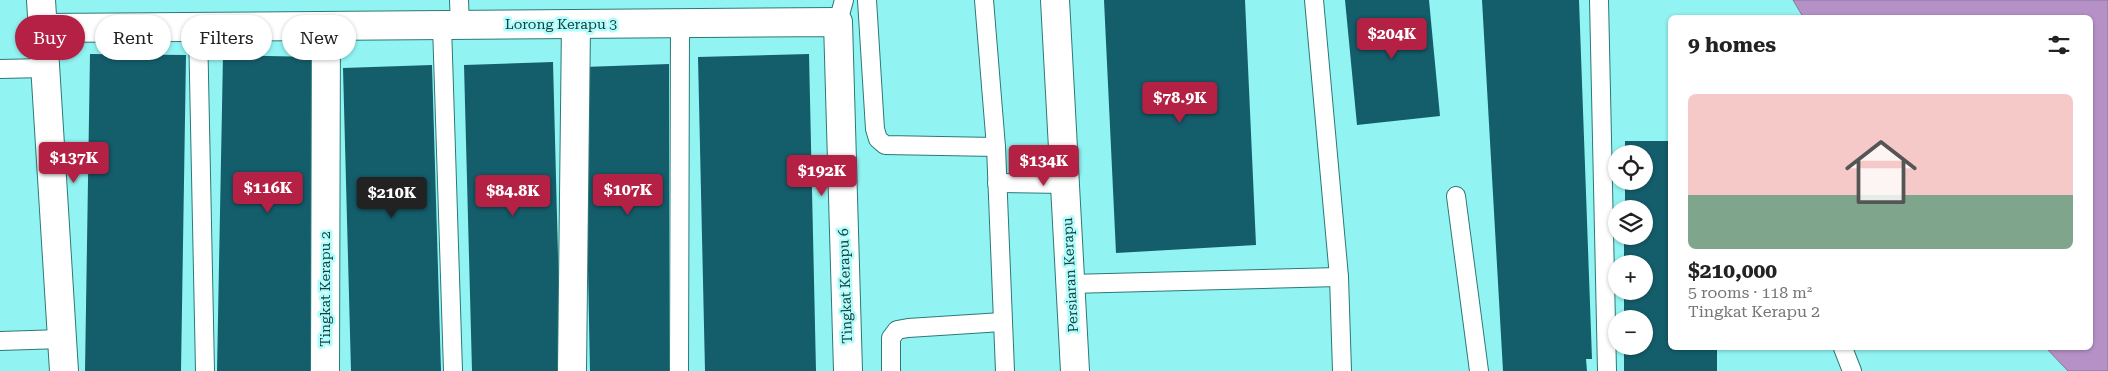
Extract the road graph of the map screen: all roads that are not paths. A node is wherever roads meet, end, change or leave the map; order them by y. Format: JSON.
{"nodes":[{"id":1,"x":41,"y":0,"type":"edge"},
{"id":2,"x":867,"y":0,"type":"edge"},
{"id":3,"x":984,"y":0,"type":"edge"},
{"id":4,"x":1055,"y":0,"type":"edge"},
{"id":5,"x":1314,"y":0,"type":"edge"},
{"id":6,"x":1599,"y":0,"type":"edge"},
{"id":7,"x":841,"y":11,"type":"edge"},
{"id":8,"x":42,"y":15,"type":"edge"},
{"id":9,"x":454,"y":17,"type":"edge"},
{"id":10,"x":356,"y":24,"type":"edge"},
{"id":11,"x":576,"y":24,"type":"junction"},
{"id":12,"x":680,"y":24,"type":"junction"},
{"id":13,"x":181,"y":27,"type":"edge"},
{"id":14,"x":85,"y":28,"type":"edge"},
{"id":15,"x":45,"y":60,"type":"edge"},
{"id":16,"x":199,"y":60,"type":"edge"},
{"id":17,"x":326,"y":60,"type":"edge"},
{"id":18,"x":45,"y":68,"type":"junction"},
{"id":19,"x":0,"y":69,"type":"edge"},
{"id":20,"x":996,"y":147,"type":"junction"},
{"id":21,"x":997,"y":184,"type":"junction"},
{"id":22,"x":1065,"y":184,"type":"junction"},
{"id":23,"x":1456,"y":196,"type":"dead end"},
{"id":24,"x":1339,"y":277,"type":"junction"},
{"id":25,"x":1070,"y":284,"type":"junction"},
{"id":26,"x":1002,"y":322,"type":"junction"},
{"id":27,"x":62,"y":339,"type":"junction"},
{"id":28,"x":0,"y":340,"type":"edge"},
{"id":29,"x":1844,"y":350,"type":"edge"},
{"id":30,"x":64,"y":371,"type":"edge"},
{"id":31,"x":205,"y":371,"type":"edge"},
{"id":32,"x":325,"y":371,"type":"edge"},
{"id":33,"x":453,"y":371,"type":"edge"},
{"id":34,"x":572,"y":371,"type":"edge"},
{"id":35,"x":679,"y":371,"type":"edge"},
{"id":36,"x":848,"y":371,"type":"edge"},
{"id":37,"x":891,"y":371,"type":"edge"},
{"id":38,"x":1005,"y":371,"type":"edge"},
{"id":39,"x":1075,"y":371,"type":"edge"},
{"id":40,"x":1342,"y":371,"type":"edge"},
{"id":41,"x":1479,"y":371,"type":"edge"},
{"id":42,"x":1608,"y":371,"type":"edge"},
{"id":43,"x":1852,"y":371,"type":"edge"}],
"edges":[{"from":1,"to":8,"type":"street"},
{"from":2,"to":20,"type":"lane"},
{"from":3,"to":20,"type":"lane"},
{"from":4,"to":22,"type":"street","name":"Persiaran Kerapu"},
{"from":5,"to":24,"type":"lane"},
{"from":6,"to":42,"type":"lane"},
{"from":7,"to":12,"type":"street","name":"Lorong Kerapu 3"},
{"from":7,"to":36,"type":"street","name":"Tingkat Kerapu 6"},
{"from":9,"to":10,"type":"street","name":"Lorong Kerapu 3"},
{"from":9,"to":11,"type":"street","name":"Lorong Kerapu 3"},
{"from":9,"to":33,"type":"lane"},
{"from":11,"to":12,"type":"street","name":"Lorong Kerapu 3"},
{"from":11,"to":34,"type":"street"},
{"from":12,"to":35,"type":"lane"},
{"from":13,"to":14,"type":"street","name":"Lorong Kerapu 3"},
{"from":15,"to":18,"type":"street"},
{"from":16,"to":31,"type":"lane"},
{"from":17,"to":32,"type":"street","name":"Tingkat Kerapu 2"},
{"from":18,"to":19,"type":"lane"},
{"from":18,"to":27,"type":"street"},
{"from":20,"to":21,"type":"lane"},
{"from":21,"to":22,"type":"lane"},
{"from":21,"to":26,"type":"lane"},
{"from":22,"to":25,"type":"street","name":"Persiaran Kerapu"},
{"from":23,"to":41,"type":"lane"},
{"from":24,"to":25,"type":"lane"},
{"from":24,"to":40,"type":"lane"},
{"from":25,"to":39,"type":"street","name":"Persiaran Kerapu"},
{"from":26,"to":37,"type":"lane"},
{"from":26,"to":38,"type":"lane"},
{"from":27,"to":28,"type":"lane"},
{"from":27,"to":30,"type":"street"},
{"from":29,"to":43,"type":"lane"}]}
